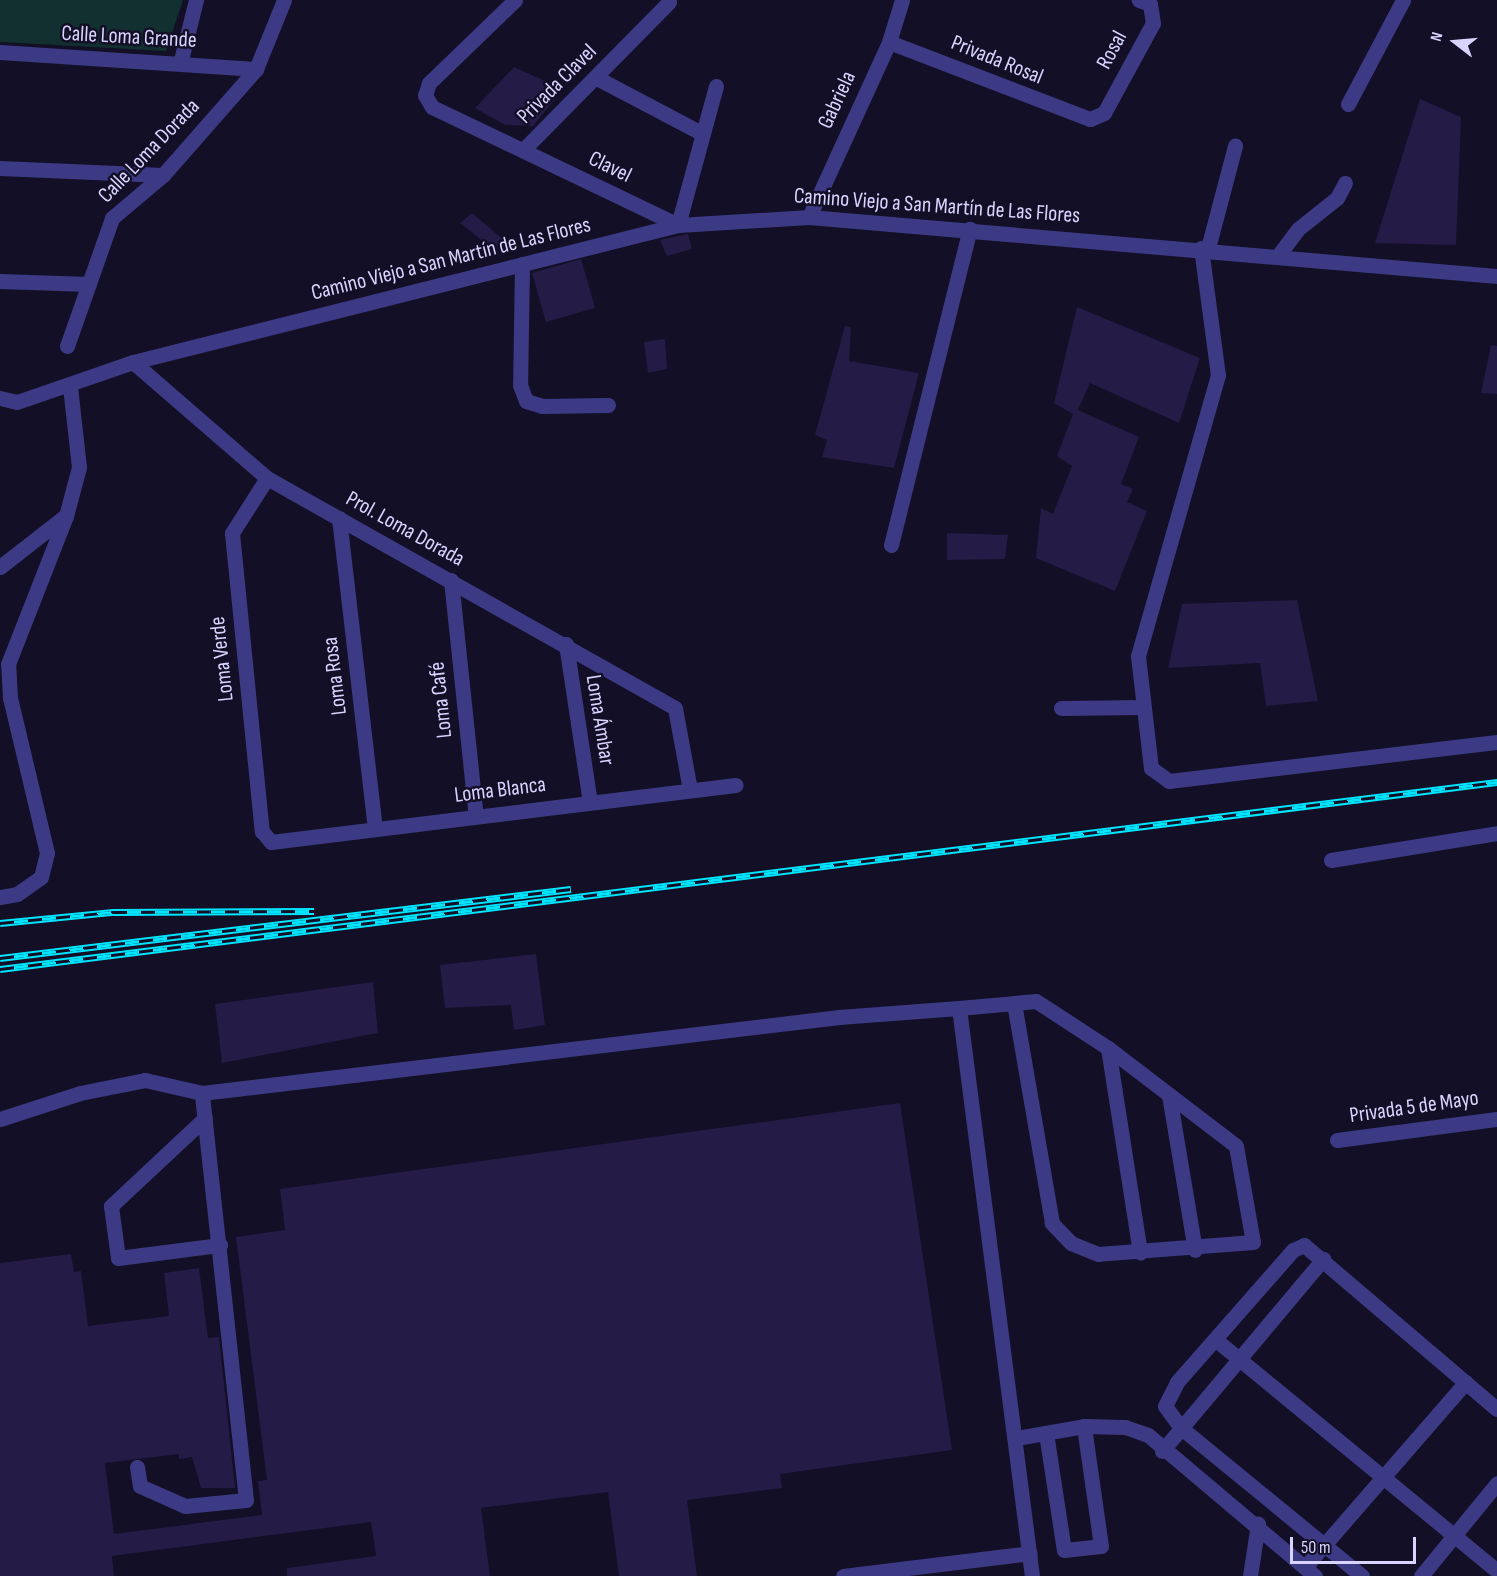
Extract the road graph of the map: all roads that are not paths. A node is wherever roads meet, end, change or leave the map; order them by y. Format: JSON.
{"nodes":[{"id":1,"x":196,"y":0,"type":"edge"},
{"id":2,"x":284,"y":0,"type":"edge"},
{"id":3,"x":515,"y":0,"type":"edge"},
{"id":4,"x":902,"y":0,"type":"edge"},
{"id":5,"x":1139,"y":0,"type":"edge"},
{"id":6,"x":1404,"y":0,"type":"edge"},
{"id":7,"x":669,"y":2,"type":"dead end"},
{"id":8,"x":889,"y":42,"type":"junction"},
{"id":9,"x":0,"y":52,"type":"edge"},
{"id":10,"x":181,"y":60,"type":"junction"},
{"id":11,"x":256,"y":69,"type":"junction"},
{"id":12,"x":595,"y":77,"type":"junction"},
{"id":13,"x":716,"y":86,"type":"dead end"},
{"id":14,"x":1348,"y":104,"type":"dead end"},
{"id":15,"x":1090,"y":119,"type":"joint"},
{"id":16,"x":703,"y":134,"type":"junction"},
{"id":17,"x":1235,"y":146,"type":"dead end"},
{"id":18,"x":523,"y":150,"type":"junction"},
{"id":19,"x":0,"y":168,"type":"edge"},
{"id":20,"x":163,"y":176,"type":"junction"},
{"id":21,"x":1345,"y":183,"type":"dead end"},
{"id":22,"x":809,"y":217,"type":"junction"},
{"id":23,"x":678,"y":225,"type":"junction"},
{"id":24,"x":970,"y":229,"type":"junction"},
{"id":25,"x":1205,"y":248,"type":"junction"},
{"id":26,"x":1280,"y":253,"type":"junction"},
{"id":27,"x":522,"y":264,"type":"junction"},
{"id":28,"x":1497,"y":276,"type":"edge"},
{"id":29,"x":0,"y":281,"type":"edge"},
{"id":30,"x":89,"y":284,"type":"junction"},
{"id":31,"x":67,"y":346,"type":"dead end"},
{"id":32,"x":134,"y":362,"type":"junction"},
{"id":33,"x":70,"y":387,"type":"junction"},
{"id":34,"x":0,"y":398,"type":"edge"},
{"id":35,"x":608,"y":405,"type":"dead end"},
{"id":36,"x":267,"y":478,"type":"junction"},
{"id":37,"x":66,"y":516,"type":"junction"},
{"id":38,"x":339,"y":518,"type":"junction"},
{"id":39,"x":891,"y":546,"type":"dead end"},
{"id":40,"x":0,"y":567,"type":"edge"},
{"id":41,"x":451,"y":580,"type":"junction"},
{"id":42,"x":566,"y":644,"type":"junction"},
{"id":43,"x":5,"y":701,"type":"edge"},
{"id":44,"x":1061,"y":708,"type":"dead end"},
{"id":45,"x":1142,"y":708,"type":"junction"},
{"id":46,"x":1497,"y":742,"type":"edge"},
{"id":47,"x":736,"y":785,"type":"dead end"},
{"id":48,"x":690,"y":790,"type":"junction"},
{"id":49,"x":590,"y":802,"type":"junction"},
{"id":50,"x":476,"y":816,"type":"junction"},
{"id":51,"x":375,"y":828,"type":"junction"},
{"id":52,"x":1497,"y":833,"type":"edge"},
{"id":53,"x":271,"y":842,"type":"joint"},
{"id":54,"x":1331,"y":860,"type":"dead end"},
{"id":55,"x":0,"y":897,"type":"edge"},
{"id":56,"x":1014,"y":1003,"type":"junction"},
{"id":57,"x":959,"y":1008,"type":"junction"},
{"id":58,"x":1108,"y":1048,"type":"junction"},
{"id":59,"x":202,"y":1093,"type":"junction"},
{"id":60,"x":1169,"y":1095,"type":"junction"},
{"id":61,"x":205,"y":1118,"type":"junction"},
{"id":62,"x":0,"y":1119,"type":"edge"},
{"id":63,"x":1497,"y":1119,"type":"edge"},
{"id":64,"x":1337,"y":1140,"type":"dead end"},
{"id":65,"x":220,"y":1245,"type":"junction"},
{"id":66,"x":1195,"y":1250,"type":"junction"},
{"id":67,"x":1140,"y":1252,"type":"junction"},
{"id":68,"x":1323,"y":1259,"type":"junction"},
{"id":69,"x":1216,"y":1340,"type":"junction"},
{"id":70,"x":1239,"y":1359,"type":"junction"},
{"id":71,"x":1466,"y":1382,"type":"junction"},
{"id":72,"x":1497,"y":1409,"type":"edge"},
{"id":73,"x":1084,"y":1426,"type":"junction"},
{"id":74,"x":1181,"y":1428,"type":"junction"},
{"id":75,"x":1046,"y":1433,"type":"junction"},
{"id":76,"x":1016,"y":1438,"type":"junction"},
{"id":77,"x":1162,"y":1451,"type":"junction"},
{"id":78,"x":137,"y":1467,"type":"dead end"},
{"id":79,"x":1382,"y":1476,"type":"junction"},
{"id":80,"x":1497,"y":1483,"type":"edge"},
{"id":81,"x":1258,"y":1524,"type":"junction"},
{"id":82,"x":1454,"y":1536,"type":"junction"},
{"id":83,"x":1326,"y":1545,"type":"junction"},
{"id":84,"x":1030,"y":1553,"type":"junction"},
{"id":85,"x":1310,"y":1571,"type":"edge"},
{"id":86,"x":1496,"y":1573,"type":"edge"},
{"id":87,"x":843,"y":1576,"type":"edge"},
{"id":88,"x":1032,"y":1576,"type":"edge"},
{"id":89,"x":1250,"y":1576,"type":"edge"},
{"id":90,"x":1362,"y":1576,"type":"edge"},
{"id":91,"x":1421,"y":1576,"type":"edge"}],
"edges":[{"from":1,"to":10,"type":"street"},
{"from":2,"to":11,"type":"street","name":"Calle Loma Dorada"},
{"from":3,"to":18,"type":"street","name":"Privada Clavel"},
{"from":4,"to":8,"type":"street","name":"Gabriela"},
{"from":5,"to":15,"type":"street","name":"Rosal"},
{"from":6,"to":14,"type":"street"},
{"from":7,"to":12,"type":"street","name":"Privada Clavel"},
{"from":8,"to":15,"type":"street","name":"Privada Rosal"},
{"from":8,"to":22,"type":"street","name":"Gabriela"},
{"from":9,"to":10,"type":"street","name":"Calle Loma Grande"},
{"from":10,"to":11,"type":"street","name":"Calle Loma Grande"},
{"from":11,"to":20,"type":"street","name":"Calle Loma Dorada"},
{"from":12,"to":16,"type":"street"},
{"from":12,"to":18,"type":"street","name":"Privada Clavel"},
{"from":13,"to":16,"type":"street"},
{"from":16,"to":23,"type":"street"},
{"from":17,"to":25,"type":"street"},
{"from":18,"to":23,"type":"street","name":"Clavel"},
{"from":19,"to":20,"type":"street"},
{"from":20,"to":30,"type":"street","name":"Calle Loma Dorada"},
{"from":21,"to":26,"type":"street"},
{"from":22,"to":23,"type":"street","name":"Camino Viejo a San Martín de Las Flores"},
{"from":22,"to":24,"type":"street","name":"Camino Viejo a San Martín de Las Flores"},
{"from":23,"to":27,"type":"street","name":"Camino Viejo a San Martín de Las Flores"},
{"from":24,"to":25,"type":"street","name":"Camino Viejo a San Martín de Las Flores"},
{"from":24,"to":39,"type":"street"},
{"from":25,"to":26,"type":"street","name":"Camino Viejo a San Martín de Las Flores"},
{"from":25,"to":45,"type":"street"},
{"from":26,"to":28,"type":"street","name":"Camino Viejo a San Martín de Las Flores"},
{"from":27,"to":32,"type":"street","name":"Camino Viejo a San Martín de Las Flores"},
{"from":27,"to":35,"type":"street"},
{"from":29,"to":30,"type":"street"},
{"from":30,"to":31,"type":"street","name":"Calle Loma Dorada"},
{"from":32,"to":33,"type":"street","name":"Camino Viejo a San Martín de Las Flores"},
{"from":32,"to":36,"type":"street","name":"Prol. Loma Dorada"},
{"from":33,"to":34,"type":"street","name":"Camino Viejo a San Martín de Las Flores"},
{"from":33,"to":37,"type":"street"},
{"from":36,"to":38,"type":"street","name":"Prol. Loma Dorada"},
{"from":36,"to":53,"type":"street","name":"Loma Verde"},
{"from":37,"to":40,"type":"street"},
{"from":37,"to":43,"type":"street"},
{"from":38,"to":41,"type":"street","name":"Prol. Loma Dorada"},
{"from":38,"to":51,"type":"street","name":"Loma Rosa"},
{"from":41,"to":42,"type":"street","name":"Prol. Loma Dorada"},
{"from":41,"to":50,"type":"street","name":"Loma Café"},
{"from":42,"to":48,"type":"street","name":"Prol. Loma Dorada"},
{"from":42,"to":49,"type":"street","name":"Loma Ámbar"},
{"from":43,"to":55,"type":"street"},
{"from":44,"to":45,"type":"street"},
{"from":45,"to":46,"type":"street"},
{"from":47,"to":48,"type":"street","name":"Loma Blanca"},
{"from":48,"to":49,"type":"street","name":"Loma Blanca"},
{"from":49,"to":50,"type":"street","name":"Loma Blanca"},
{"from":50,"to":51,"type":"street","name":"Loma Blanca"},
{"from":51,"to":53,"type":"street","name":"Loma Blanca"},
{"from":52,"to":54,"type":"street"},
{"from":56,"to":57,"type":"street"},
{"from":56,"to":58,"type":"street"},
{"from":56,"to":67,"type":"street"},
{"from":57,"to":59,"type":"street"},
{"from":57,"to":76,"type":"street"},
{"from":58,"to":60,"type":"street"},
{"from":58,"to":67,"type":"street"},
{"from":59,"to":61,"type":"street"},
{"from":59,"to":62,"type":"street"},
{"from":60,"to":66,"type":"street"},
{"from":60,"to":66,"type":"street"},
{"from":61,"to":65,"type":"street"},
{"from":61,"to":65,"type":"street"},
{"from":63,"to":64,"type":"street","name":"Privada 5 de Mayo"},
{"from":65,"to":78,"type":"street"},
{"from":66,"to":67,"type":"street"},
{"from":68,"to":69,"type":"street"},
{"from":68,"to":70,"type":"street"},
{"from":68,"to":71,"type":"street"},
{"from":69,"to":70,"type":"street"},
{"from":69,"to":74,"type":"street"},
{"from":70,"to":74,"type":"street"},
{"from":70,"to":79,"type":"street"},
{"from":71,"to":72,"type":"street"},
{"from":71,"to":79,"type":"street"},
{"from":73,"to":75,"type":"street"},
{"from":73,"to":75,"type":"street"},
{"from":73,"to":77,"type":"street"},
{"from":74,"to":77,"type":"street"},
{"from":74,"to":83,"type":"street"},
{"from":75,"to":76,"type":"street"},
{"from":76,"to":84,"type":"street"},
{"from":77,"to":81,"type":"street"},
{"from":79,"to":82,"type":"street"},
{"from":79,"to":83,"type":"street"},
{"from":80,"to":82,"type":"street"},
{"from":81,"to":85,"type":"street"},
{"from":81,"to":89,"type":"street"},
{"from":82,"to":86,"type":"street"},
{"from":82,"to":91,"type":"street"},
{"from":83,"to":85,"type":"street"},
{"from":83,"to":90,"type":"street"},
{"from":84,"to":87,"type":"street"},
{"from":84,"to":88,"type":"street"}]}
